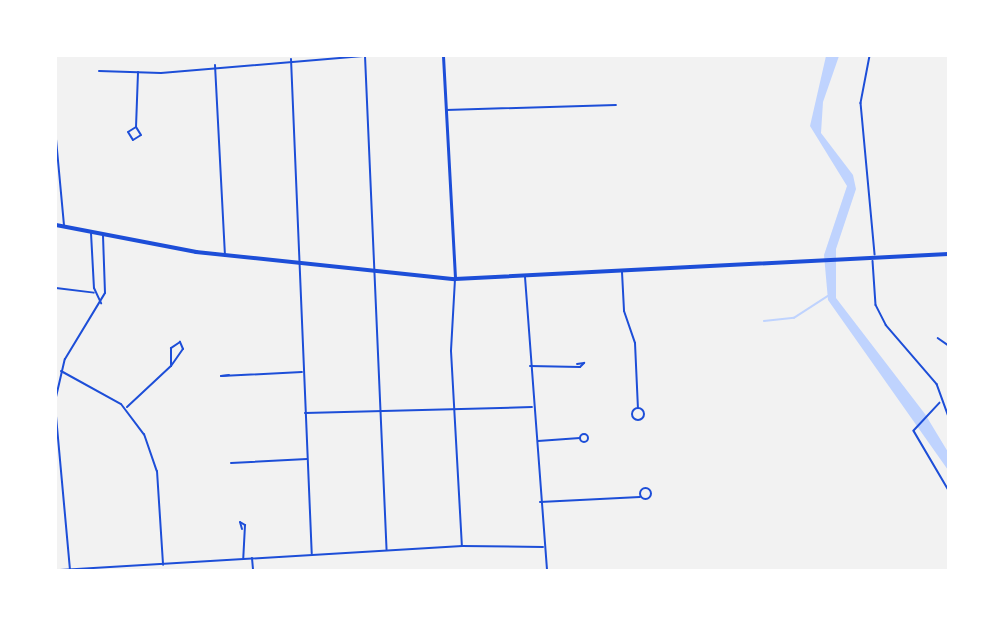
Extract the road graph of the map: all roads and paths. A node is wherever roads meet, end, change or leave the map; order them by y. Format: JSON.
{"nodes":[{"id":1,"x":364,"y":56,"type":"edge"},
{"id":2,"x":443,"y":56,"type":"edge"},
{"id":3,"x":870,"y":56,"type":"edge"},
{"id":4,"x":291,"y":60,"type":"junction"},
{"id":5,"x":215,"y":64,"type":"junction"},
{"id":6,"x":99,"y":71,"type":"dead end"},
{"id":7,"x":138,"y":72,"type":"junction"},
{"id":8,"x":616,"y":105,"type":"dead end"},
{"id":9,"x":446,"y":110,"type":"junction"},
{"id":10,"x":136,"y":127,"type":"junction"},
{"id":11,"x":56,"y":139,"type":"edge"},
{"id":12,"x":56,"y":225,"type":"edge"},
{"id":13,"x":64,"y":226,"type":"junction"},
{"id":14,"x":91,"y":232,"type":"junction"},
{"id":15,"x":103,"y":235,"type":"junction"},
{"id":16,"x":948,"y":254,"type":"edge"},
{"id":17,"x":225,"y":255,"type":"junction"},
{"id":18,"x":874,"y":258,"type":"junction"},
{"id":19,"x":300,"y":264,"type":"junction"},
{"id":20,"x":376,"y":272,"type":"junction"},
{"id":21,"x":622,"y":272,"type":"junction"},
{"id":22,"x":525,"y":277,"type":"junction"},
{"id":23,"x":455,"y":279,"type":"junction"},
{"id":24,"x":56,"y":288,"type":"edge"},
{"id":25,"x":95,"y":293,"type":"junction"},
{"id":26,"x":101,"y":303,"type":"junction"},
{"id":27,"x":938,"y":339,"type":"dead end"},
{"id":28,"x":948,"y":345,"type":"edge"},
{"id":29,"x":576,"y":364,"type":"dead end"},
{"id":30,"x":171,"y":366,"type":"junction"},
{"id":31,"x":530,"y":366,"type":"junction"},
{"id":32,"x":61,"y":371,"type":"junction"},
{"id":33,"x":302,"y":372,"type":"junction"},
{"id":34,"x":229,"y":375,"type":"dead end"},
{"id":35,"x":56,"y":397,"type":"edge"},
{"id":36,"x":940,"y":402,"type":"junction"},
{"id":37,"x":532,"y":407,"type":"junction"},
{"id":38,"x":126,"y":408,"type":"junction"},
{"id":39,"x":638,"y":408,"type":"junction"},
{"id":40,"x":379,"y":410,"type":"junction"},
{"id":41,"x":455,"y":410,"type":"junction"},
{"id":42,"x":305,"y":413,"type":"junction"},
{"id":43,"x":948,"y":415,"type":"edge"},
{"id":44,"x":56,"y":416,"type":"edge"},
{"id":45,"x":580,"y":438,"type":"dead end"},
{"id":46,"x":536,"y":441,"type":"junction"},
{"id":47,"x":307,"y":459,"type":"junction"},
{"id":48,"x":231,"y":463,"type":"dead end"},
{"id":49,"x":948,"y":489,"type":"edge"},
{"id":50,"x":640,"y":497,"type":"dead end"},
{"id":51,"x":540,"y":502,"type":"junction"},
{"id":52,"x":242,"y":529,"type":"dead end"},
{"id":53,"x":462,"y":546,"type":"junction"},
{"id":54,"x":543,"y":547,"type":"junction"},
{"id":55,"x":387,"y":550,"type":"junction"},
{"id":56,"x":312,"y":554,"type":"junction"},
{"id":57,"x":252,"y":557,"type":"junction"},
{"id":58,"x":243,"y":558,"type":"junction"},
{"id":59,"x":163,"y":565,"type":"junction"},
{"id":60,"x":60,"y":570,"type":"edge"},
{"id":61,"x":70,"y":570,"type":"edge"},
{"id":62,"x":253,"y":570,"type":"edge"},
{"id":63,"x":547,"y":570,"type":"edge"}],
"edges":[{"from":1,"to":4,"type":"street"},
{"from":1,"to":20,"type":"street"},
{"from":2,"to":9,"type":"street"},
{"from":3,"to":18,"type":"path"},
{"from":4,"to":5,"type":"street"},
{"from":4,"to":19,"type":"street"},
{"from":5,"to":7,"type":"street"},
{"from":5,"to":17,"type":"street"},
{"from":6,"to":7,"type":"street"},
{"from":7,"to":10,"type":"street"},
{"from":8,"to":9,"type":"street"},
{"from":9,"to":23,"type":"street"},
{"from":10,"to":10,"type":"street"},
{"from":11,"to":13,"type":"street"},
{"from":12,"to":13,"type":"main road"},
{"from":13,"to":14,"type":"main road"},
{"from":14,"to":15,"type":"main road"},
{"from":14,"to":25,"type":"street"},
{"from":15,"to":17,"type":"main road"},
{"from":15,"to":26,"type":"street"},
{"from":16,"to":18,"type":"main road"},
{"from":17,"to":19,"type":"main road"},
{"from":18,"to":21,"type":"main road"},
{"from":18,"to":36,"type":"path"},
{"from":19,"to":20,"type":"main road"},
{"from":19,"to":33,"type":"street"},
{"from":20,"to":23,"type":"main road"},
{"from":20,"to":40,"type":"street"},
{"from":21,"to":22,"type":"main road"},
{"from":21,"to":39,"type":"street"},
{"from":22,"to":23,"type":"main road"},
{"from":22,"to":31,"type":"street"},
{"from":23,"to":41,"type":"street"},
{"from":24,"to":25,"type":"street"},
{"from":25,"to":26,"type":"street"},
{"from":26,"to":32,"type":"street"},
{"from":27,"to":28,"type":"lane"},
{"from":29,"to":31,"type":"street"},
{"from":30,"to":30,"type":"street"},
{"from":30,"to":38,"type":"street"},
{"from":31,"to":37,"type":"street"},
{"from":32,"to":35,"type":"street"},
{"from":32,"to":38,"type":"street"},
{"from":33,"to":34,"type":"street"},
{"from":33,"to":42,"type":"street"},
{"from":36,"to":43,"type":"path"},
{"from":36,"to":49,"type":"path"},
{"from":37,"to":41,"type":"street"},
{"from":37,"to":46,"type":"street"},
{"from":38,"to":59,"type":"street"},
{"from":39,"to":39,"type":"street"},
{"from":40,"to":41,"type":"street"},
{"from":40,"to":42,"type":"street"},
{"from":40,"to":55,"type":"street"},
{"from":41,"to":53,"type":"street"},
{"from":42,"to":47,"type":"street"},
{"from":44,"to":61,"type":"street"},
{"from":45,"to":46,"type":"street"},
{"from":46,"to":51,"type":"street"},
{"from":47,"to":48,"type":"street"},
{"from":47,"to":56,"type":"street"},
{"from":50,"to":51,"type":"street"},
{"from":51,"to":54,"type":"street"},
{"from":52,"to":58,"type":"street"},
{"from":53,"to":54,"type":"street"},
{"from":53,"to":55,"type":"street"},
{"from":54,"to":63,"type":"street"},
{"from":55,"to":56,"type":"street"},
{"from":56,"to":57,"type":"street"},
{"from":57,"to":58,"type":"street"},
{"from":57,"to":62,"type":"street"},
{"from":58,"to":59,"type":"street"},
{"from":59,"to":61,"type":"street"},
{"from":60,"to":61,"type":"street"}]}
